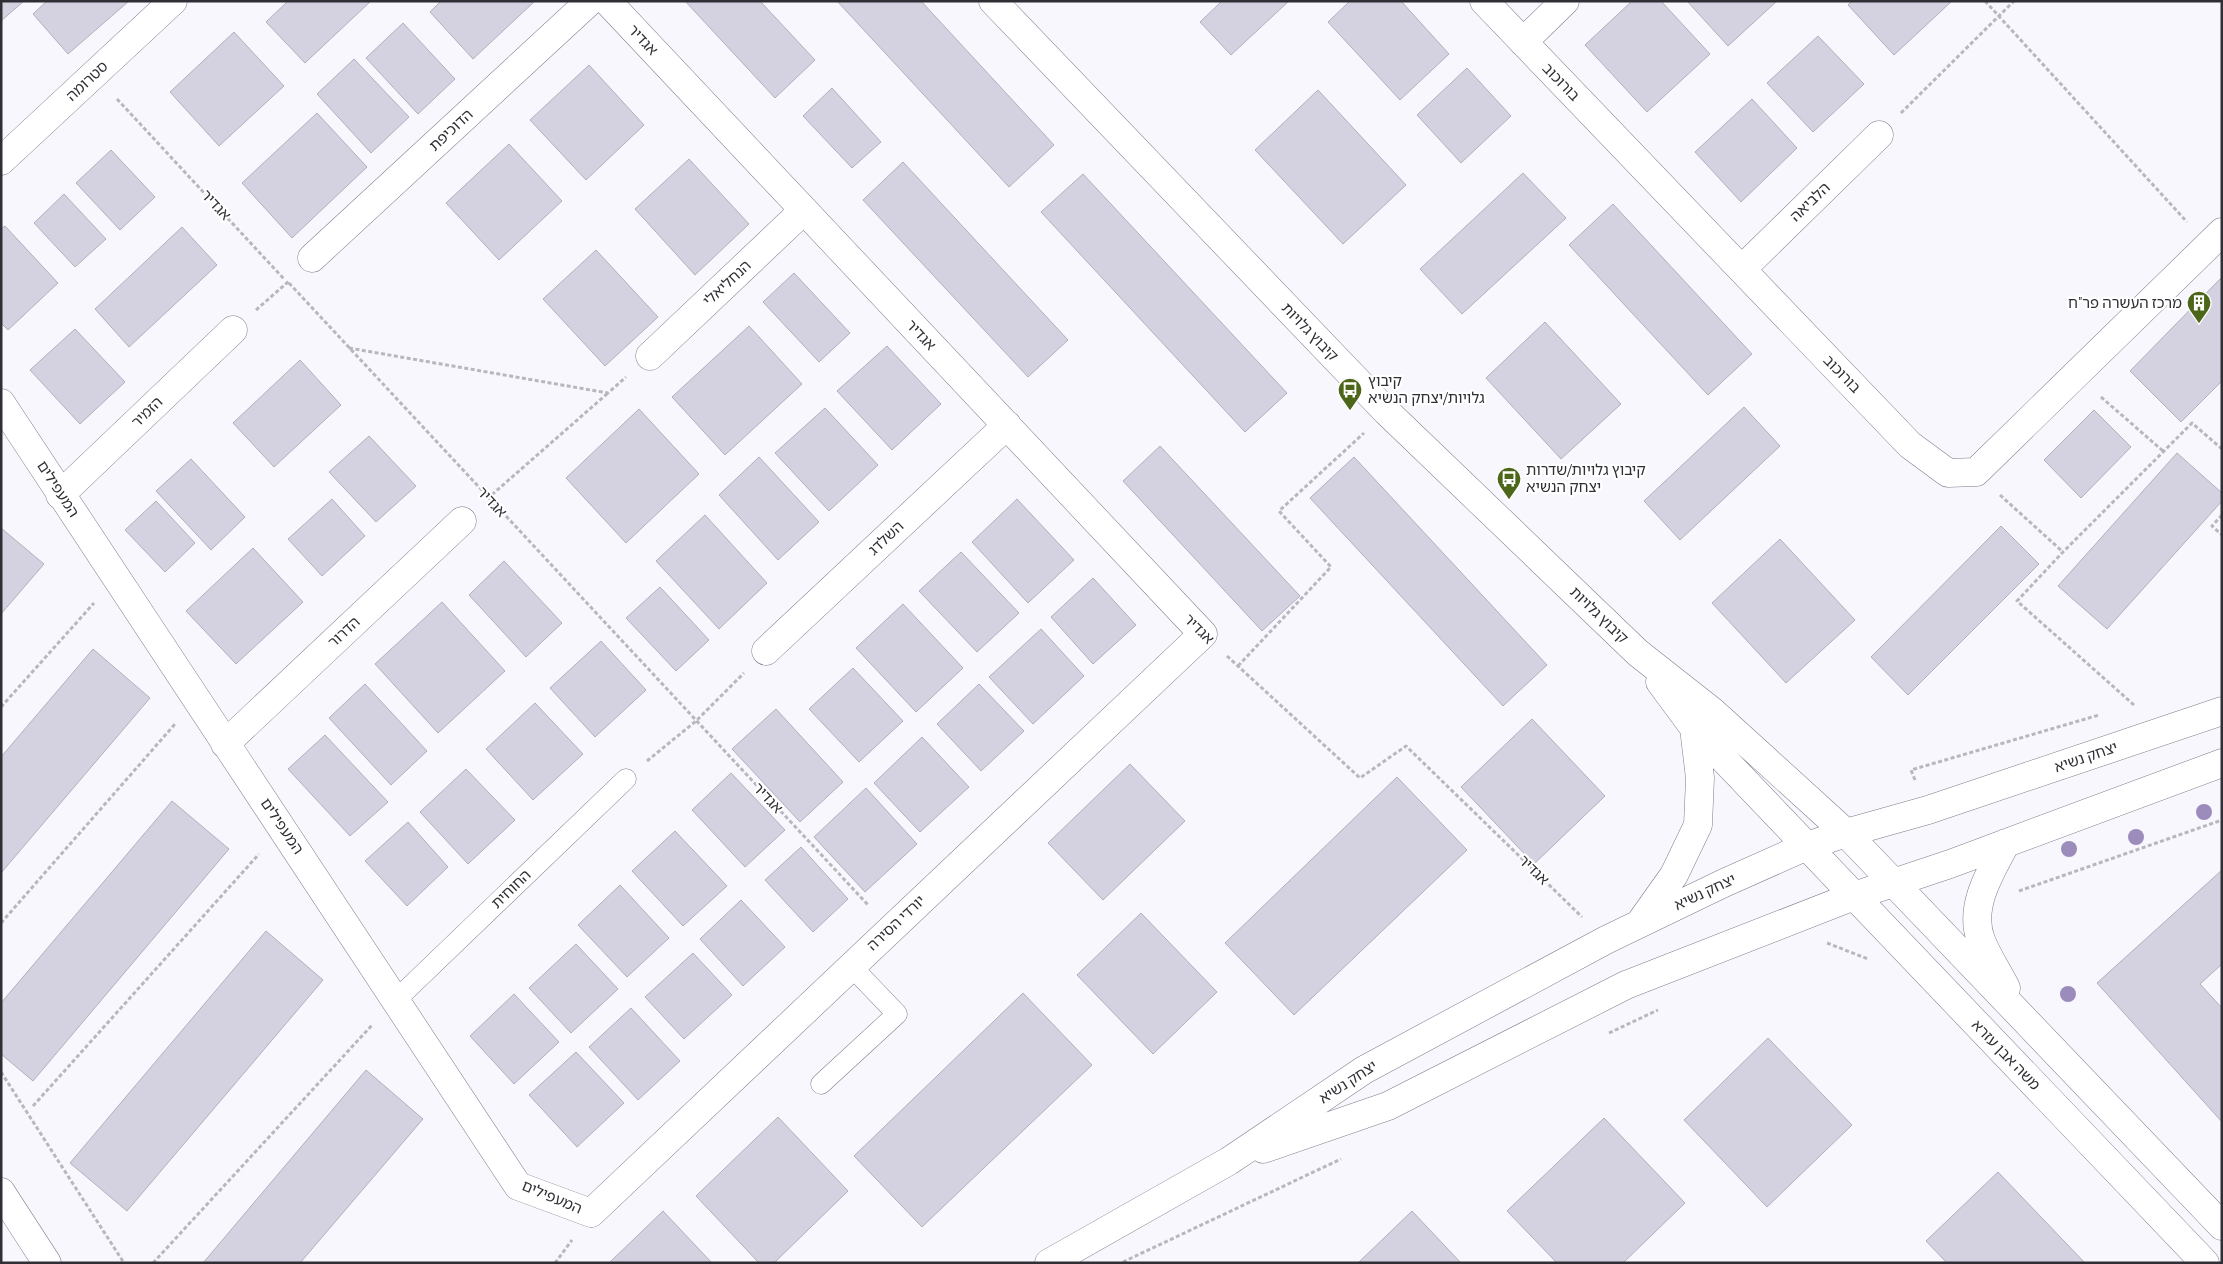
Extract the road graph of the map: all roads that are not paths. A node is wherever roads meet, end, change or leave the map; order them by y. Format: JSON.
{"nodes":[{"id":1,"x":173,"y":1,"type":"edge"},
{"id":2,"x":590,"y":1,"type":"edge"},
{"id":3,"x":607,"y":1,"type":"edge"},
{"id":4,"x":993,"y":1,"type":"edge"},
{"id":5,"x":1484,"y":1,"type":"edge"},
{"id":6,"x":1565,"y":1,"type":"edge"},
{"id":7,"x":1523,"y":42,"type":"junction"},
{"id":8,"x":1879,"y":135,"type":"road end"},
{"id":9,"x":1,"y":161,"type":"edge"},
{"id":10,"x":804,"y":210,"type":"junction"},
{"id":11,"x":2215,"y":239,"type":"edge"},
{"id":12,"x":312,"y":258,"type":"road end"},
{"id":13,"x":1742,"y":269,"type":"junction"},
{"id":14,"x":234,"y":330,"type":"road end"},
{"id":15,"x":650,"y":356,"type":"road end"},
{"id":16,"x":1,"y":403,"type":"edge"},
{"id":17,"x":1007,"y":425,"type":"junction"},
{"id":18,"x":60,"y":494,"type":"junction"},
{"id":19,"x":462,"y":521,"type":"road end"},
{"id":20,"x":1203,"y":634,"type":"joint"},
{"id":21,"x":766,"y":651,"type":"road end"},
{"id":22,"x":1638,"y":653,"type":"junction"},
{"id":23,"x":2222,"y":711,"type":"edge"},
{"id":24,"x":1694,"y":728,"type":"junction"},
{"id":25,"x":225,"y":744,"type":"junction"},
{"id":26,"x":2222,"y":763,"type":"edge"},
{"id":27,"x":626,"y":779,"type":"road end"},
{"id":28,"x":1846,"y":833,"type":"junction"},
{"id":29,"x":2006,"y":843,"type":"junction"},
{"id":30,"x":1807,"y":846,"type":"junction"},
{"id":31,"x":1895,"y":883,"type":"junction"},
{"id":32,"x":1854,"y":896,"type":"junction"},
{"id":33,"x":1640,"y":923,"type":"junction"},
{"id":34,"x":851,"y":966,"type":"junction"},
{"id":35,"x":396,"y":999,"type":"junction"},
{"id":36,"x":2022,"y":1018,"type":"junction"},
{"id":37,"x":821,"y":1084,"type":"dead end"},
{"id":38,"x":1229,"y":1161,"type":"junction"},
{"id":39,"x":1,"y":1192,"type":"edge"},
{"id":40,"x":591,"y":1213,"type":"joint"},
{"id":41,"x":2222,"y":1226,"type":"edge"},
{"id":42,"x":47,"y":1263,"type":"edge"},
{"id":43,"x":1049,"y":1263,"type":"edge"},
{"id":44,"x":2205,"y":1263,"type":"edge"}],
"edges":[{"from":1,"to":9,"type":"street","name":"סטרומה"},
{"from":2,"to":12,"type":"street","name":"הדוכיפת"},
{"from":3,"to":10,"type":"street","name":"אגדיר"},
{"from":4,"to":22,"type":"street","name":"קיבוץ גלויות"},
{"from":5,"to":7,"type":"street","name":"בורוכוב"},
{"from":6,"to":7,"type":"street"},
{"from":7,"to":13,"type":"street","name":"בורוכוב"},
{"from":8,"to":13,"type":"street","name":"הלביאה"},
{"from":10,"to":15,"type":"street","name":"הנחליאלי"},
{"from":10,"to":17,"type":"street","name":"אגדיר"},
{"from":11,"to":13,"type":"street","name":"בורוכוב"},
{"from":14,"to":18,"type":"street","name":"הזמיר"},
{"from":16,"to":18,"type":"street","name":"המעפילים"},
{"from":17,"to":20,"type":"street","name":"אגדיר"},
{"from":17,"to":21,"type":"street","name":"השלדג"},
{"from":18,"to":25,"type":"street","name":"המעפילים"},
{"from":19,"to":25,"type":"street","name":"הדרור"},
{"from":20,"to":34,"type":"street","name":"יורדי הסירה"},
{"from":22,"to":24,"type":"street","name":"קיבוץ גלויות"},
{"from":22,"to":28,"type":"street","name":"קיבוץ גלויות"},
{"from":23,"to":28,"type":"street","name":"יצחק נשיא"},
{"from":24,"to":30,"type":"street","name":"קיבוץ גלויות"},
{"from":24,"to":33,"type":"street"},
{"from":25,"to":35,"type":"street","name":"המעפילים"},
{"from":26,"to":29,"type":"street","name":"יצחק נשיא"},
{"from":27,"to":35,"type":"lane","name":"החוחית"},
{"from":28,"to":30,"type":"street","name":"יצחק נשיא"},
{"from":28,"to":31,"type":"street"},
{"from":29,"to":31,"type":"street","name":"יצחק נשיא"},
{"from":29,"to":36,"type":"street"},
{"from":30,"to":32,"type":"street","name":"משה אבן עזרא"},
{"from":30,"to":33,"type":"street","name":"יצחק נשיא"},
{"from":31,"to":32,"type":"street","name":"יצחק נשיא"},
{"from":31,"to":36,"type":"street"},
{"from":32,"to":38,"type":"street","name":"יצחק נשיא"},
{"from":32,"to":44,"type":"street","name":"משה אבן עזרא"},
{"from":33,"to":38,"type":"street","name":"יצחק נשיא"},
{"from":34,"to":37,"type":"lane"},
{"from":34,"to":40,"type":"street","name":"יורדי הסירה"},
{"from":35,"to":40,"type":"street","name":"המעפילים"},
{"from":36,"to":41,"type":"street"},
{"from":38,"to":43,"type":"street","name":"יצחק נשיא"},
{"from":39,"to":42,"type":"street"}]}
